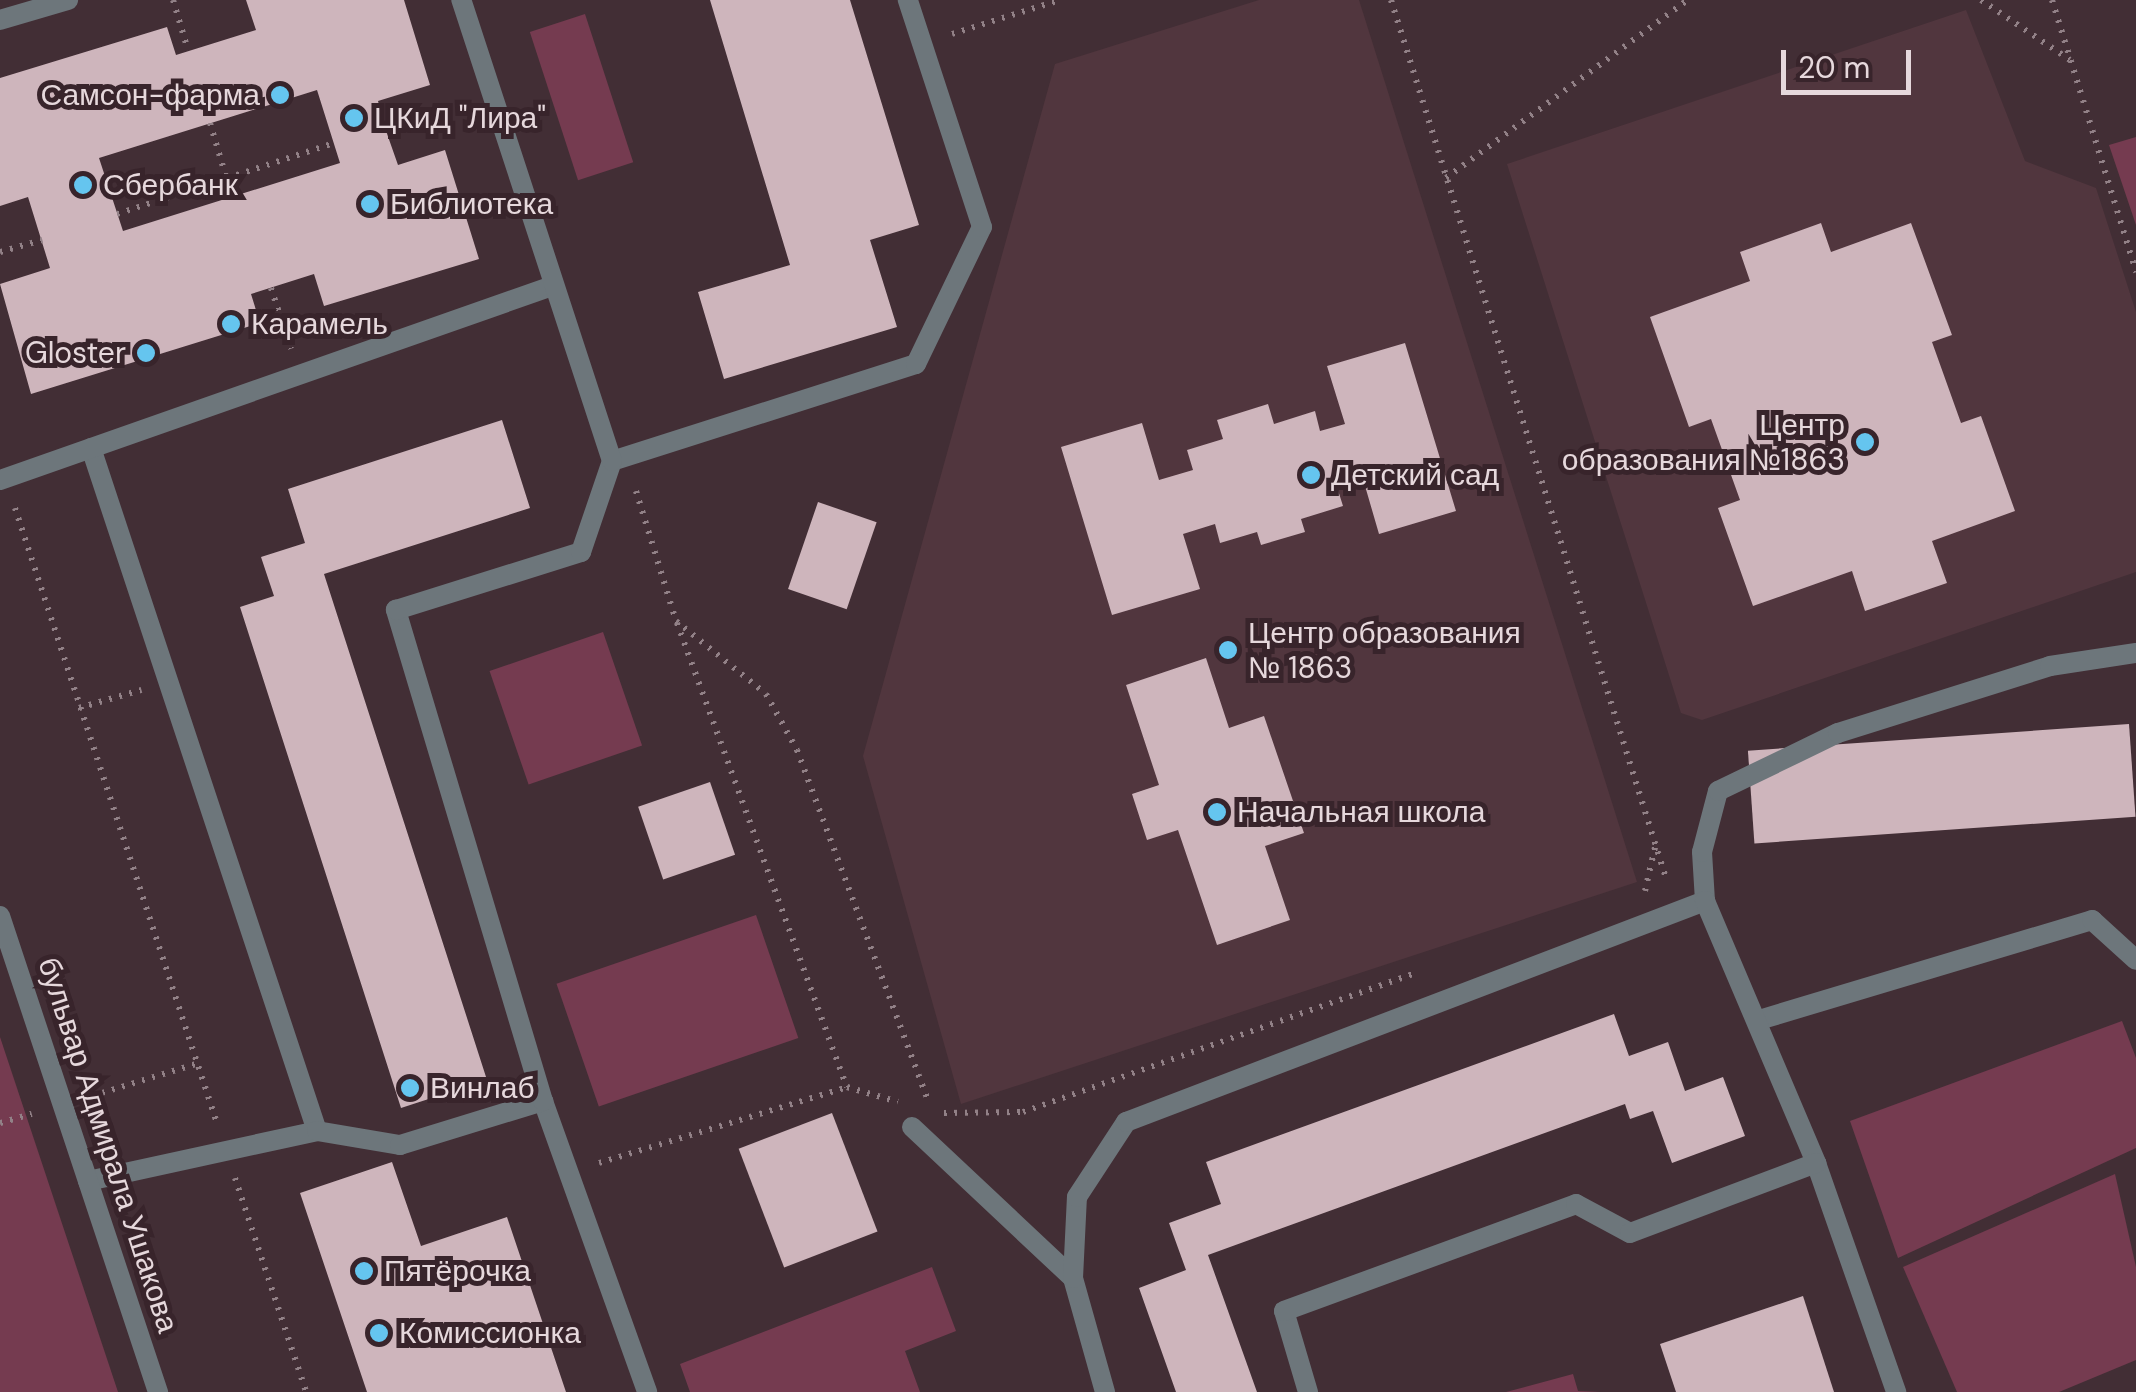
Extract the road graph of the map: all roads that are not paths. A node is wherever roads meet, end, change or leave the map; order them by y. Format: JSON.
{"nodes":[{"id":1,"x":68,"y":0,"type":"edge"},
{"id":2,"x":461,"y":0,"type":"edge"},
{"id":3,"x":908,"y":0,"type":"edge"},
{"id":4,"x":0,"y":20,"type":"edge"},
{"id":5,"x":552,"y":286,"type":"junction"},
{"id":6,"x":92,"y":448,"type":"junction"},
{"id":7,"x":619,"y":459,"type":"junction"},
{"id":8,"x":2,"y":480,"type":"edge"},
{"id":9,"x":2136,"y":652,"type":"edge"},
{"id":10,"x":1705,"y":901,"type":"junction"},
{"id":11,"x":0,"y":916,"type":"edge"},
{"id":12,"x":2136,"y":960,"type":"edge"},
{"id":13,"x":1759,"y":1020,"type":"junction"},
{"id":14,"x":543,"y":1102,"type":"junction"},
{"id":15,"x":912,"y":1127,"type":"road end"},
{"id":16,"x":316,"y":1131,"type":"junction"},
{"id":17,"x":1816,"y":1163,"type":"junction"},
{"id":18,"x":88,"y":1180,"type":"junction"},
{"id":19,"x":1073,"y":1278,"type":"junction"},
{"id":20,"x":158,"y":1392,"type":"edge"},
{"id":21,"x":647,"y":1392,"type":"edge"},
{"id":22,"x":1105,"y":1392,"type":"edge"},
{"id":23,"x":1308,"y":1392,"type":"edge"},
{"id":24,"x":1896,"y":1392,"type":"edge"}],
"edges":[{"from":1,"to":4,"type":"street"},
{"from":2,"to":5,"type":"street"},
{"from":3,"to":7,"type":"street"},
{"from":5,"to":6,"type":"street"},
{"from":5,"to":7,"type":"street"},
{"from":6,"to":8,"type":"street"},
{"from":6,"to":16,"type":"street"},
{"from":7,"to":14,"type":"street"},
{"from":9,"to":10,"type":"street"},
{"from":10,"to":13,"type":"street"},
{"from":10,"to":19,"type":"street"},
{"from":11,"to":18,"type":"street","name":"бульвар Адмирала Ушакова"},
{"from":12,"to":13,"type":"street"},
{"from":13,"to":17,"type":"street"},
{"from":14,"to":16,"type":"street"},
{"from":14,"to":21,"type":"street"},
{"from":15,"to":19,"type":"street"},
{"from":16,"to":18,"type":"street"},
{"from":17,"to":23,"type":"street"},
{"from":17,"to":24,"type":"street"},
{"from":18,"to":20,"type":"street","name":"бульвар Адмирала Ушакова"},
{"from":19,"to":22,"type":"street"}]}
